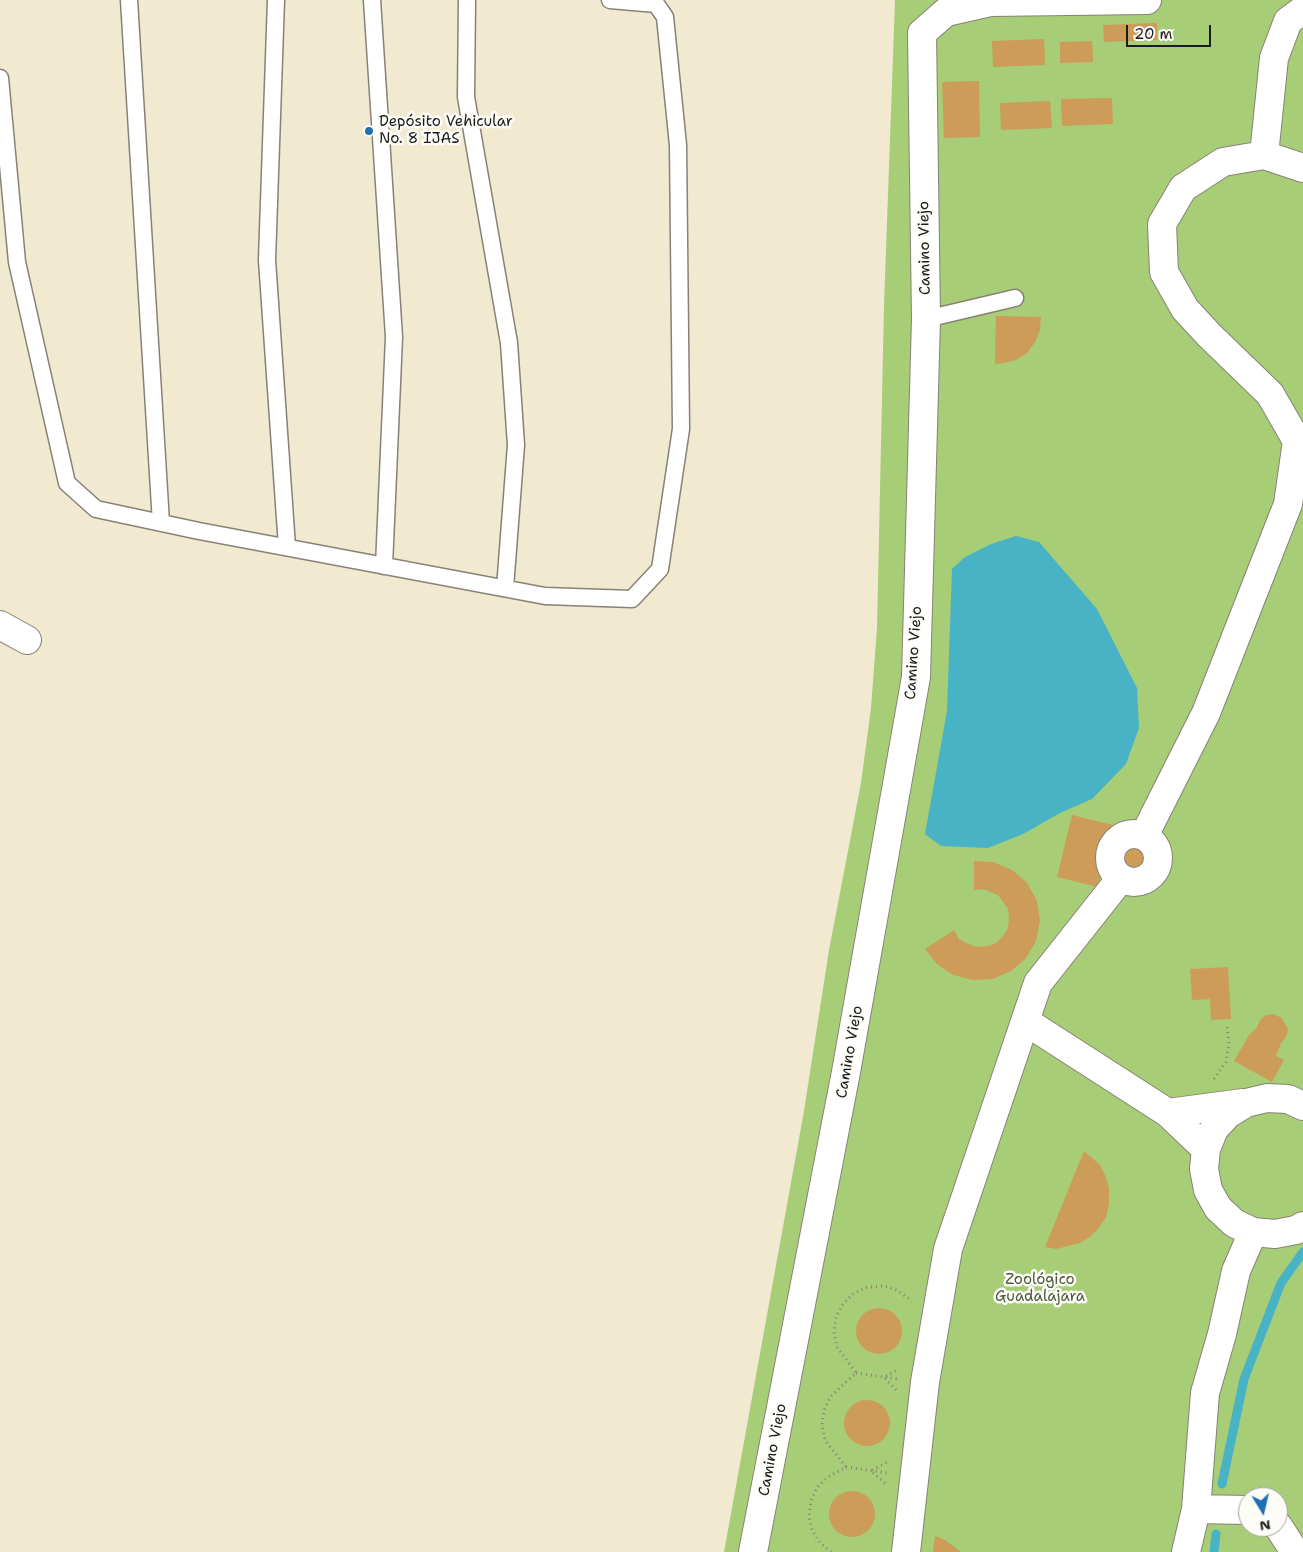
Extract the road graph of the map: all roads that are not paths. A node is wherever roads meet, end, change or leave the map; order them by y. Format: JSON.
{"nodes":[{"id":1,"x":129,"y":0,"type":"edge"},
{"id":2,"x":276,"y":0,"type":"edge"},
{"id":3,"x":372,"y":0,"type":"edge"},
{"id":4,"x":467,"y":0,"type":"edge"},
{"id":5,"x":610,"y":0,"type":"edge"},
{"id":6,"x":1147,"y":0,"type":"edge"},
{"id":7,"x":990,"y":1,"type":"edge"},
{"id":8,"x":1303,"y":10,"type":"edge"},
{"id":9,"x":0,"y":78,"type":"edge"},
{"id":10,"x":1264,"y":155,"type":"junction"},
{"id":11,"x":1303,"y":168,"type":"edge"},
{"id":12,"x":1015,"y":298,"type":"dead end"},
{"id":13,"x":926,"y":318,"type":"junction"},
{"id":14,"x":1295,"y":508,"type":"edge"},
{"id":15,"x":161,"y":523,"type":"junction"},
{"id":16,"x":287,"y":548,"type":"junction"},
{"id":17,"x":384,"y":566,"type":"junction"},
{"id":18,"x":504,"y":588,"type":"junction"},
{"id":19,"x":0,"y":625,"type":"edge"},
{"id":20,"x":27,"y":640,"type":"dead end"},
{"id":21,"x":1025,"y":1021,"type":"junction"},
{"id":22,"x":1246,"y":1103,"type":"junction"},
{"id":23,"x":1303,"y":1106,"type":"edge"},
{"id":24,"x":1168,"y":1113,"type":"junction"},
{"id":25,"x":1206,"y":1149,"type":"junction"},
{"id":26,"x":1303,"y":1226,"type":"edge"},
{"id":27,"x":1253,"y":1232,"type":"junction"},
{"id":28,"x":1196,"y":1509,"type":"junction"},
{"id":29,"x":1238,"y":1510,"type":"edge"},
{"id":30,"x":1285,"y":1537,"type":"edge"},
{"id":31,"x":753,"y":1552,"type":"edge"},
{"id":32,"x":906,"y":1552,"type":"edge"},
{"id":33,"x":1186,"y":1552,"type":"edge"},
{"id":34,"x":1295,"y":1552,"type":"edge"}],
"edges":[{"from":1,"to":15,"type":"lane"},
{"from":2,"to":16,"type":"lane"},
{"from":3,"to":17,"type":"lane"},
{"from":4,"to":18,"type":"lane"},
{"from":5,"to":18,"type":"lane"},
{"from":6,"to":7,"type":"street","name":"Camino Viejo"},
{"from":7,"to":13,"type":"street","name":"Camino Viejo"},
{"from":8,"to":10,"type":"street"},
{"from":9,"to":15,"type":"lane"},
{"from":10,"to":11,"type":"street"},
{"from":10,"to":14,"type":"street"},
{"from":12,"to":13,"type":"lane"},
{"from":13,"to":31,"type":"street","name":"Camino Viejo"},
{"from":14,"to":21,"type":"street"},
{"from":15,"to":16,"type":"lane"},
{"from":16,"to":17,"type":"lane"},
{"from":17,"to":18,"type":"lane"},
{"from":19,"to":20,"type":"street"},
{"from":21,"to":24,"type":"street"},
{"from":21,"to":32,"type":"street"},
{"from":22,"to":23,"type":"street"},
{"from":22,"to":24,"type":"street"},
{"from":22,"to":25,"type":"street"},
{"from":24,"to":25,"type":"street"},
{"from":25,"to":27,"type":"street"},
{"from":26,"to":27,"type":"street"},
{"from":27,"to":28,"type":"street"},
{"from":28,"to":29,"type":"street"},
{"from":28,"to":33,"type":"street"},
{"from":30,"to":34,"type":"street"}]}
